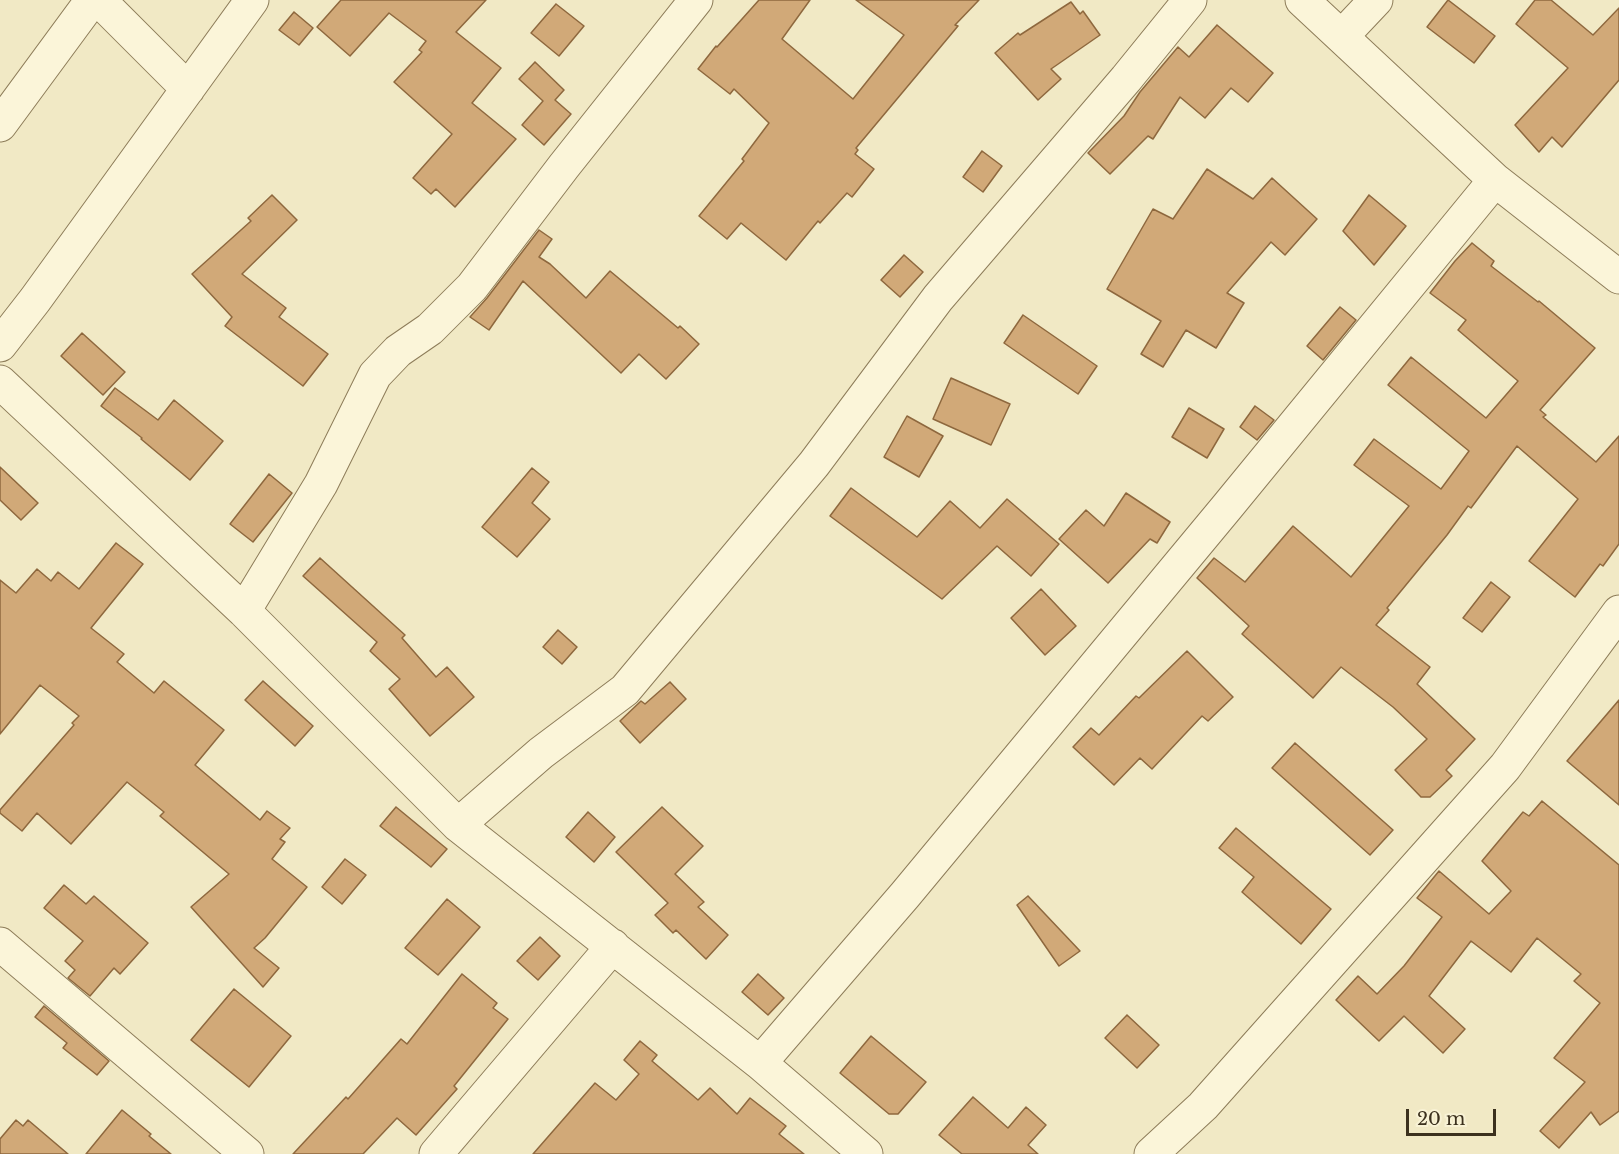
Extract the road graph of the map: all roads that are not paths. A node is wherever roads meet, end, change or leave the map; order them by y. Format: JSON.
{"nodes":[{"id":1,"x":92,"y":0,"type":"edge"},
{"id":2,"x":99,"y":0,"type":"edge"},
{"id":3,"x":252,"y":0,"type":"edge"},
{"id":4,"x":696,"y":0,"type":"edge"},
{"id":5,"x":1190,"y":0,"type":"edge"},
{"id":6,"x":1302,"y":0,"type":"edge"},
{"id":7,"x":1376,"y":0,"type":"edge"},
{"id":8,"x":1342,"y":36,"type":"junction"},
{"id":9,"x":189,"y":89,"type":"junction"},
{"id":10,"x":0,"y":125,"type":"edge"},
{"id":11,"x":1495,"y":180,"type":"junction"},
{"id":12,"x":1618,"y":276,"type":"edge"},
{"id":13,"x":0,"y":345,"type":"edge"},
{"id":14,"x":0,"y":382,"type":"edge"},
{"id":15,"x":244,"y":611,"type":"junction"},
{"id":16,"x":1619,"y":612,"type":"edge"},
{"id":17,"x":458,"y":825,"type":"junction"},
{"id":18,"x":0,"y":944,"type":"edge"},
{"id":19,"x":613,"y":946,"type":"junction"},
{"id":20,"x":760,"y":1063,"type":"junction"},
{"id":21,"x":247,"y":1154,"type":"edge"},
{"id":22,"x":436,"y":1154,"type":"edge"},
{"id":23,"x":866,"y":1154,"type":"edge"},
{"id":24,"x":1151,"y":1154,"type":"edge"}],
"edges":[{"from":1,"to":10,"type":"street"},
{"from":2,"to":9,"type":"street"},
{"from":3,"to":9,"type":"street"},
{"from":4,"to":15,"type":"street"},
{"from":5,"to":17,"type":"street"},
{"from":6,"to":8,"type":"street"},
{"from":7,"to":8,"type":"street"},
{"from":8,"to":11,"type":"street"},
{"from":9,"to":13,"type":"street"},
{"from":11,"to":12,"type":"street"},
{"from":11,"to":20,"type":"street"},
{"from":14,"to":15,"type":"street"},
{"from":15,"to":17,"type":"street"},
{"from":16,"to":24,"type":"street"},
{"from":17,"to":19,"type":"street"},
{"from":18,"to":21,"type":"street"},
{"from":19,"to":20,"type":"street"},
{"from":19,"to":22,"type":"street"},
{"from":20,"to":23,"type":"street"}]}
